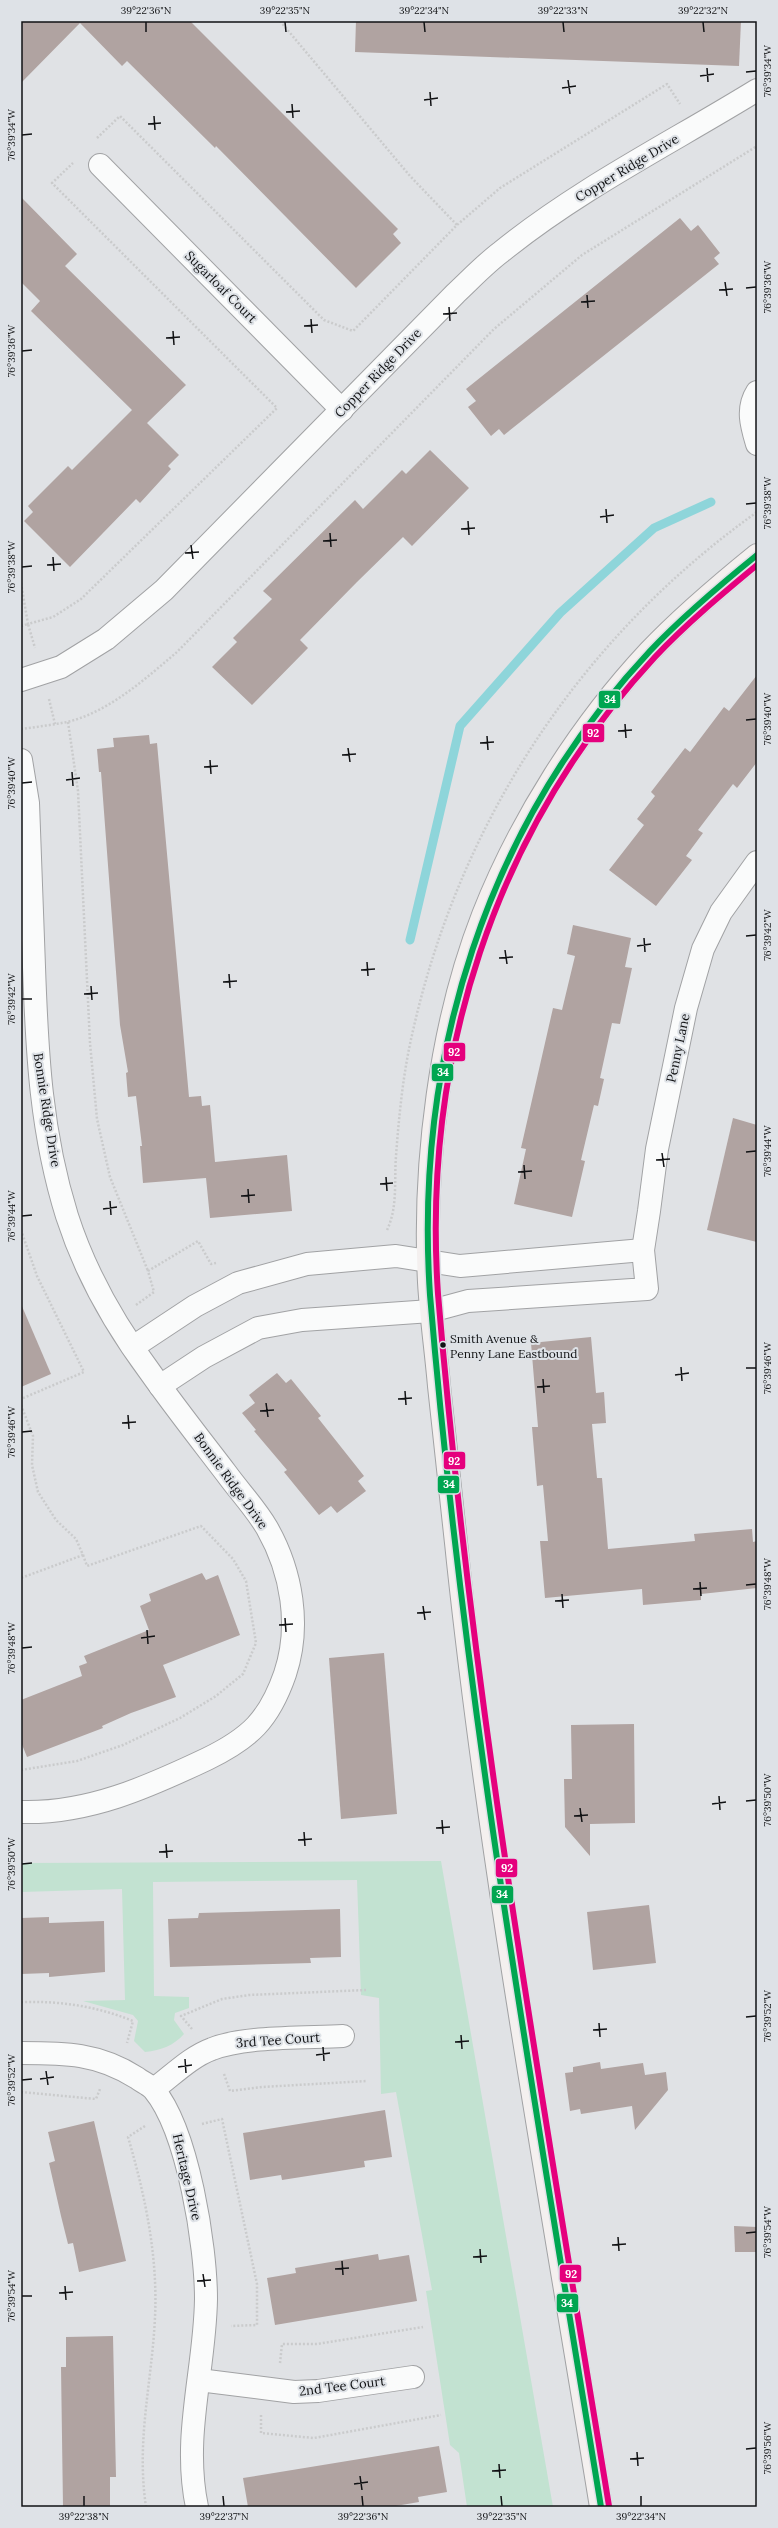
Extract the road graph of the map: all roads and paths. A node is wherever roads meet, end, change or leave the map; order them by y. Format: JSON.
{"nodes":[{"id":1,"x":280,"y":21,"type":"edge"},
{"id":2,"x":757,"y":90,"type":"edge"},
{"id":3,"x":684,"y":109,"type":"dead end"},
{"id":4,"x":91,"y":144,"type":"dead end"},
{"id":5,"x":757,"y":146,"type":"edge"},
{"id":6,"x":74,"y":161,"type":"dead end"},
{"id":7,"x":100,"y":165,"type":"dead end"},
{"id":8,"x":457,"y":225,"type":"junction"},
{"id":9,"x":757,"y":392,"type":"edge"},
{"id":10,"x":342,"y":410,"type":"junction"},
{"id":11,"x":757,"y":444,"type":"edge"},
{"id":12,"x":757,"y":555,"type":"edge"},
{"id":13,"x":21,"y":583,"type":"edge"},
{"id":14,"x":21,"y":680,"type":"edge"},
{"id":15,"x":68,"y":722,"type":"junction"},
{"id":16,"x":21,"y":729,"type":"edge"},
{"id":17,"x":21,"y":760,"type":"edge"},
{"id":18,"x":757,"y":862,"type":"edge"},
{"id":19,"x":21,"y":1230,"type":"edge"},
{"id":20,"x":643,"y":1250,"type":"junction"},
{"id":21,"x":428,"y":1260,"type":"junction"},
{"id":22,"x":148,"y":1271,"type":"dead end"},
{"id":23,"x":431,"y":1311,"type":"junction"},
{"id":24,"x":133,"y":1347,"type":"junction"},
{"id":25,"x":160,"y":1386,"type":"junction"},
{"id":26,"x":21,"y":1399,"type":"edge"},
{"id":27,"x":21,"y":1405,"type":"edge"},
{"id":28,"x":83,"y":1555,"type":"junction"},
{"id":29,"x":21,"y":1578,"type":"edge"},
{"id":30,"x":21,"y":1770,"type":"edge"},
{"id":31,"x":21,"y":1812,"type":"edge"},
{"id":32,"x":366,"y":1990,"type":"dead end"},
{"id":33,"x":21,"y":2002,"type":"edge"},
{"id":34,"x":196,"y":2033,"type":"dead end"},
{"id":35,"x":343,"y":2036,"type":"dead end"},
{"id":36,"x":133,"y":2048,"type":"dead end"},
{"id":37,"x":21,"y":2053,"type":"edge"},
{"id":38,"x":219,"y":2075,"type":"dead end"},
{"id":39,"x":367,"y":2081,"type":"dead end"},
{"id":40,"x":100,"y":2087,"type":"dead end"},
{"id":41,"x":154,"y":2089,"type":"junction"},
{"id":42,"x":21,"y":2092,"type":"edge"},
{"id":43,"x":149,"y":2123,"type":"dead end"},
{"id":44,"x":198,"y":2125,"type":"dead end"},
{"id":45,"x":224,"y":2326,"type":"dead end"},
{"id":46,"x":423,"y":2327,"type":"dead end"},
{"id":47,"x":280,"y":2365,"type":"dead end"},
{"id":48,"x":413,"y":2377,"type":"dead end"},
{"id":49,"x":199,"y":2380,"type":"junction"},
{"id":50,"x":261,"y":2412,"type":"dead end"},
{"id":51,"x":441,"y":2415,"type":"dead end"},
{"id":52,"x":146,"y":2507,"type":"edge"},
{"id":53,"x":197,"y":2507,"type":"edge"},
{"id":54,"x":601,"y":2507,"type":"edge"}],
"edges":[{"from":1,"to":8,"type":"path"},
{"from":2,"to":10,"type":"street","name":"Copper Ridge Drive"},
{"from":3,"to":8,"type":"path"},
{"from":4,"to":8,"type":"path"},
{"from":5,"to":15,"type":"path"},
{"from":6,"to":13,"type":"path"},
{"from":7,"to":10,"type":"street","name":"Sugarloaf Court"},
{"from":9,"to":11,"type":"street"},
{"from":10,"to":14,"type":"street","name":"Copper Ridge Drive"},
{"from":12,"to":21,"type":"main road"},
{"from":15,"to":16,"type":"path"},
{"from":15,"to":22,"type":"path"},
{"from":17,"to":24,"type":"street","name":"Bonnie Ridge Drive"},
{"from":18,"to":20,"type":"street","name":"Penny Lane"},
{"from":19,"to":26,"type":"path"},
{"from":20,"to":21,"type":"street"},
{"from":20,"to":23,"type":"street","name":"Penny Lane"},
{"from":21,"to":23,"type":"main road"},
{"from":21,"to":24,"type":"street"},
{"from":23,"to":25,"type":"street"},
{"from":23,"to":54,"type":"main road"},
{"from":24,"to":25,"type":"street","name":"Bonnie Ridge Drive"},
{"from":25,"to":31,"type":"street","name":"Bonnie Ridge Drive"},
{"from":27,"to":28,"type":"path"},
{"from":28,"to":29,"type":"path"},
{"from":28,"to":30,"type":"path"},
{"from":32,"to":34,"type":"path"},
{"from":33,"to":36,"type":"path"},
{"from":35,"to":41,"type":"street","name":"3rd Tee Court"},
{"from":37,"to":41,"type":"street"},
{"from":38,"to":39,"type":"path"},
{"from":40,"to":42,"type":"path"},
{"from":41,"to":49,"type":"street","name":"Heritage Drive"},
{"from":43,"to":52,"type":"path"},
{"from":44,"to":45,"type":"path"},
{"from":46,"to":47,"type":"path"},
{"from":48,"to":49,"type":"street","name":"2nd Tee Court"},
{"from":49,"to":53,"type":"street","name":"Heritage Drive"},
{"from":50,"to":51,"type":"path"}]}
